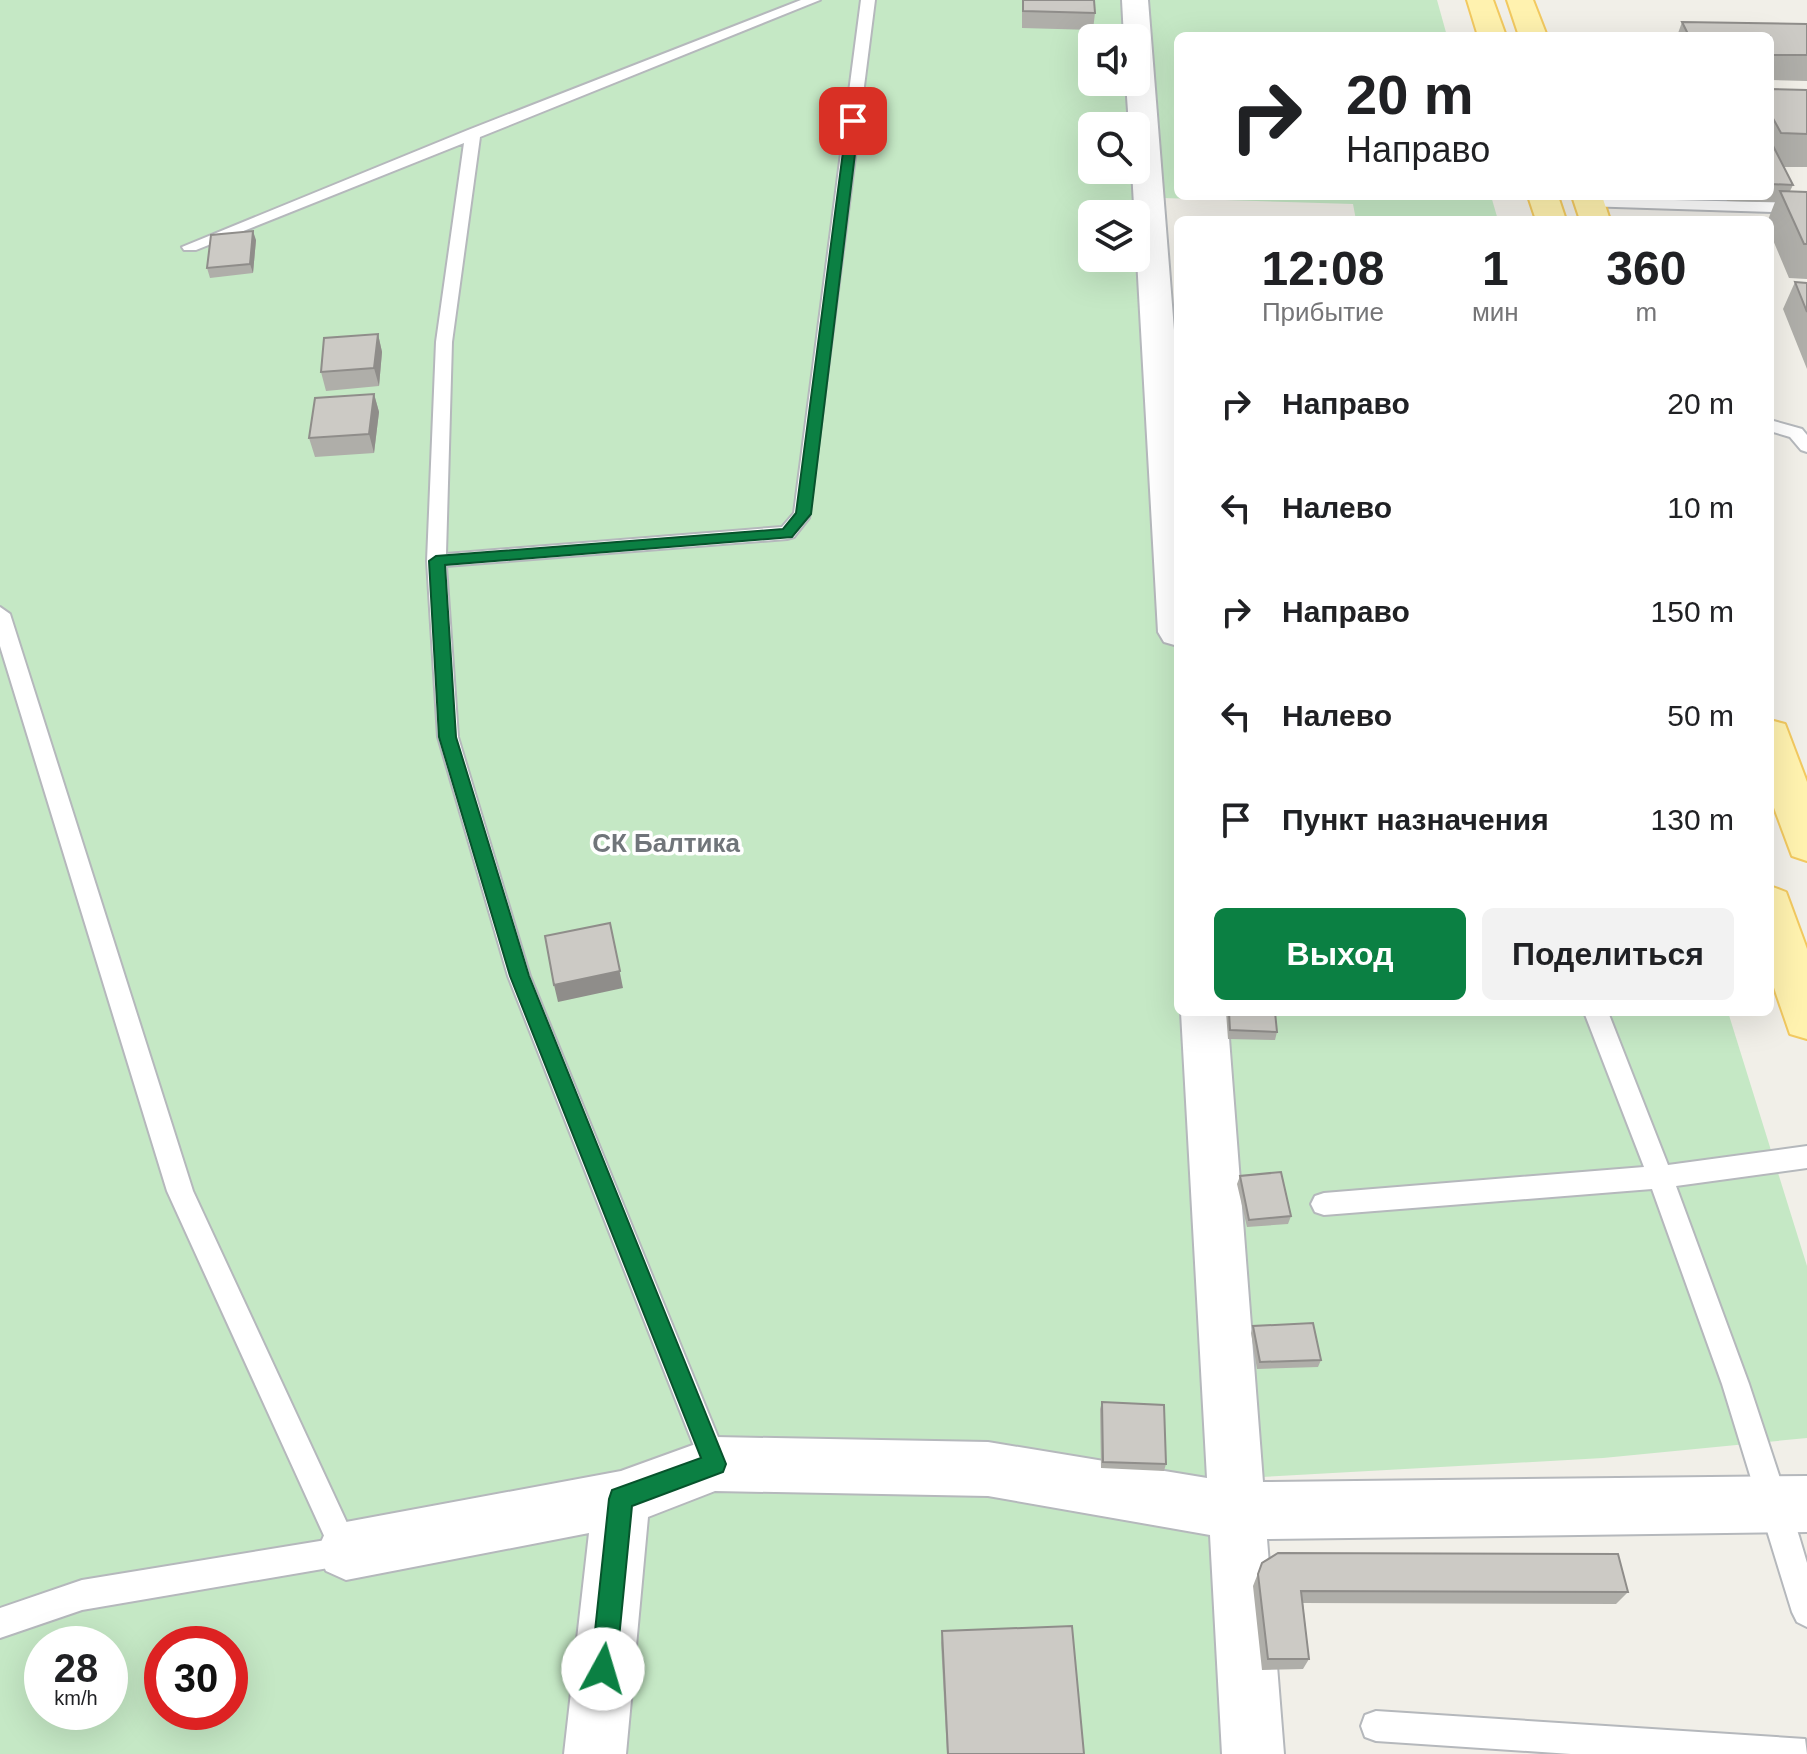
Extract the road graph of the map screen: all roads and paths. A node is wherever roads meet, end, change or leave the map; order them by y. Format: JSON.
{"nodes":[{"id":1,"x":813,"y":0,"type":"edge"},
{"id":2,"x":868,"y":0,"type":"edge"},
{"id":3,"x":1135,"y":0,"type":"edge"},
{"id":4,"x":1480,"y":0,"type":"edge"},
{"id":5,"x":1520,"y":0,"type":"edge"},
{"id":6,"x":1491,"y":32,"type":"edge"},
{"id":7,"x":1532,"y":32,"type":"edge"},
{"id":8,"x":473,"y":133,"type":"junction"},
{"id":9,"x":1590,"y":206,"type":"edge"},
{"id":10,"x":1807,"y":208,"type":"edge"},
{"id":11,"x":190,"y":247,"type":"dead end"},
{"id":12,"x":1774,"y":426,"type":"edge"},
{"id":13,"x":1807,"y":446,"type":"edge"},
{"id":14,"x":436,"y":561,"type":"junction"},
{"id":15,"x":1174,"y":573,"type":"edge"},
{"id":16,"x":0,"y":614,"type":"edge"},
{"id":17,"x":1774,"y":747,"type":"edge"},
{"id":18,"x":1807,"y":844,"type":"edge"},
{"id":19,"x":1774,"y":917,"type":"edge"},
{"id":20,"x":1204,"y":1016,"type":"edge"},
{"id":21,"x":1598,"y":1016,"type":"edge"},
{"id":22,"x":1807,"y":1020,"type":"edge"},
{"id":23,"x":1807,"y":1157,"type":"edge"},
{"id":24,"x":1661,"y":1177,"type":"junction"},
{"id":25,"x":1324,"y":1204,"type":"dead end"},
{"id":26,"x":715,"y":1464,"type":"junction"},
{"id":27,"x":621,"y":1499,"type":"junction"},
{"id":28,"x":1792,"y":1504,"type":"edge"},
{"id":29,"x":1237,"y":1511,"type":"junction"},
{"id":30,"x":346,"y":1551,"type":"junction"},
{"id":31,"x":1807,"y":1612,"type":"edge"},
{"id":32,"x":0,"y":1623,"type":"edge"},
{"id":33,"x":1376,"y":1726,"type":"dead end"},
{"id":34,"x":595,"y":1754,"type":"edge"},
{"id":35,"x":1253,"y":1754,"type":"edge"},
{"id":36,"x":1805,"y":1754,"type":"edge"}],
"edges":[{"from":1,"to":8,"type":"lane"},
{"from":2,"to":14,"type":"lane"},
{"from":3,"to":15,"type":"street"},
{"from":4,"to":6,"type":"main road"},
{"from":5,"to":7,"type":"main road"},
{"from":8,"to":11,"type":"lane"},
{"from":8,"to":14,"type":"lane"},
{"from":9,"to":10,"type":"lane"},
{"from":12,"to":13,"type":"lane"},
{"from":14,"to":26,"type":"lane"},
{"from":16,"to":30,"type":"lane"},
{"from":17,"to":18,"type":"main road"},
{"from":19,"to":22,"type":"main road"},
{"from":20,"to":29,"type":"street"},
{"from":21,"to":24,"type":"lane"},
{"from":23,"to":24,"type":"lane"},
{"from":24,"to":25,"type":"lane"},
{"from":24,"to":28,"type":"lane"},
{"from":26,"to":27,"type":"street"},
{"from":26,"to":29,"type":"street"},
{"from":27,"to":30,"type":"street"},
{"from":27,"to":34,"type":"street"},
{"from":28,"to":29,"type":"street"},
{"from":28,"to":31,"type":"lane"},
{"from":29,"to":35,"type":"street"},
{"from":30,"to":32,"type":"lane"},
{"from":33,"to":36,"type":"lane"}]}
